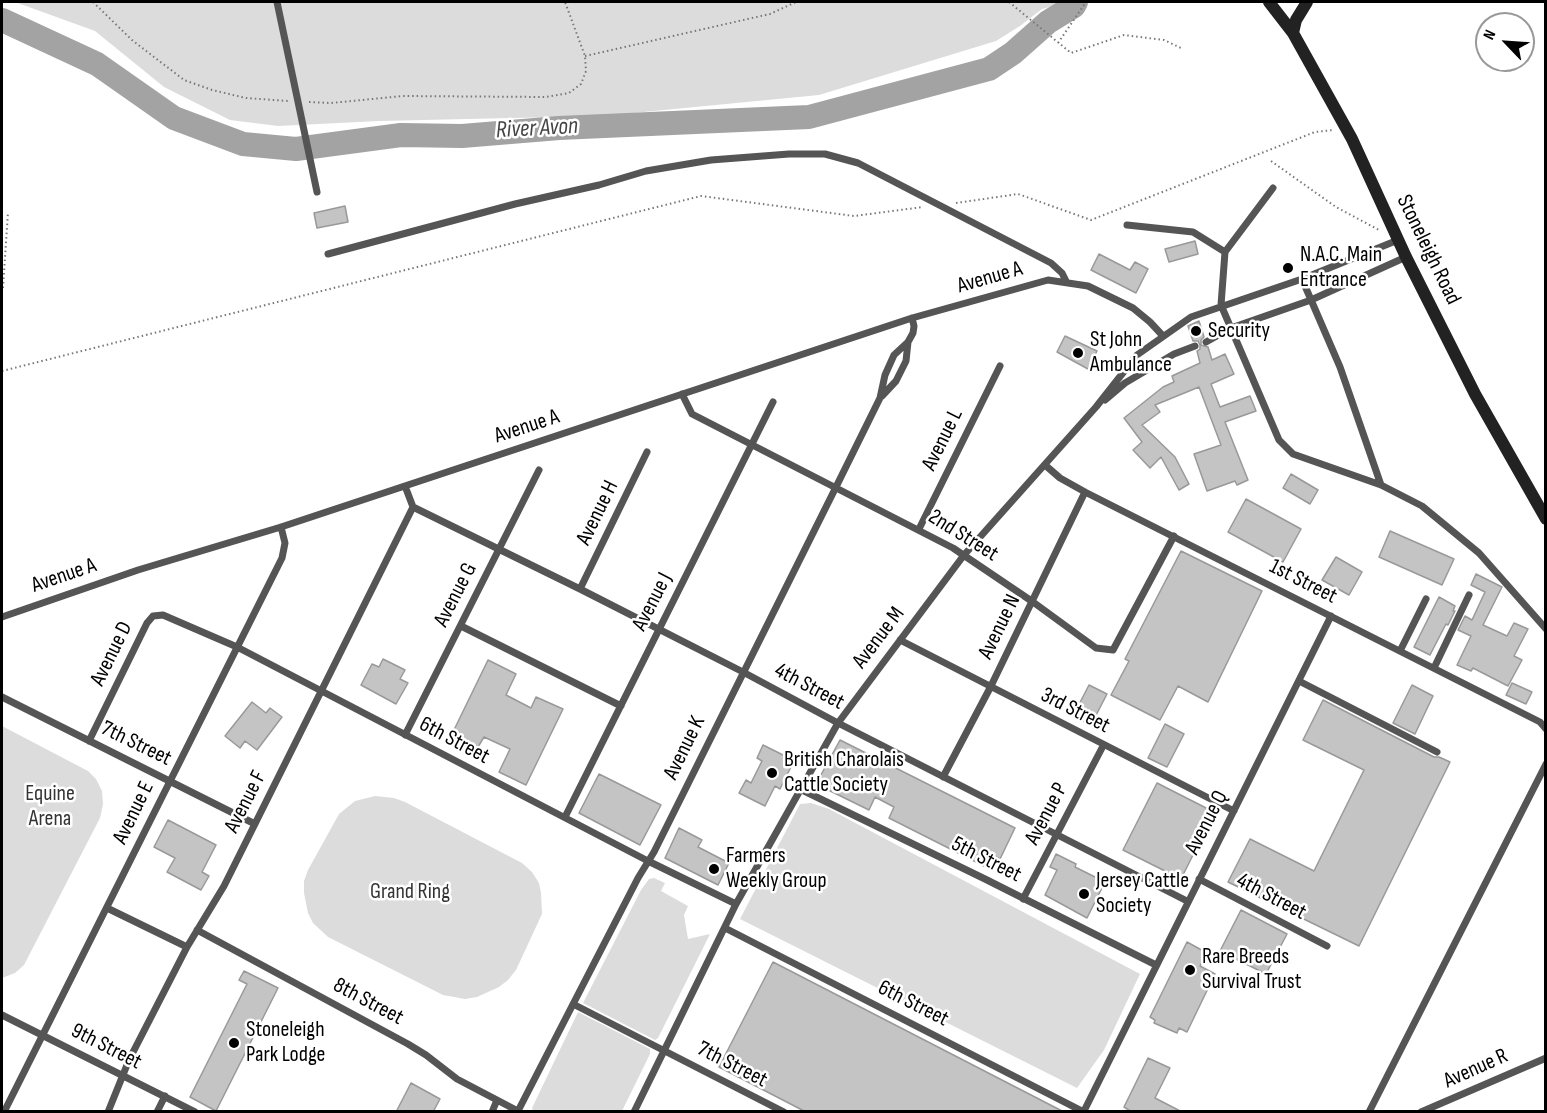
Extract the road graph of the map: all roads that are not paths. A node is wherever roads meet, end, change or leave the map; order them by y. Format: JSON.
{"nodes":[{"id":1,"x":277,"y":2,"type":"edge"},
{"id":2,"x":1269,"y":2,"type":"edge"},
{"id":3,"x":1307,"y":2,"type":"edge"},
{"id":4,"x":1293,"y":33,"type":"junction"},
{"id":5,"x":1273,"y":188,"type":"dead end"},
{"id":6,"x":317,"y":192,"type":"dead end"},
{"id":7,"x":1127,"y":225,"type":"dead end"},
{"id":8,"x":1398,"y":240,"type":"junction"},
{"id":9,"x":1225,"y":252,"type":"junction"},
{"id":10,"x":328,"y":254,"type":"dead end"},
{"id":11,"x":1406,"y":257,"type":"junction"},
{"id":12,"x":1302,"y":279,"type":"junction"},
{"id":13,"x":1066,"y":281,"type":"junction"},
{"id":14,"x":1311,"y":300,"type":"junction"},
{"id":15,"x":1221,"y":305,"type":"junction"},
{"id":16,"x":912,"y":318,"type":"junction"},
{"id":17,"x":1231,"y":328,"type":"junction"},
{"id":18,"x":1163,"y":336,"type":"junction"},
{"id":19,"x":908,"y":342,"type":"junction"},
{"id":20,"x":1206,"y":342,"type":"dead end"},
{"id":21,"x":1195,"y":346,"type":"dead end"},
{"id":22,"x":1000,"y":366,"type":"dead end"},
{"id":23,"x":682,"y":394,"type":"junction"},
{"id":24,"x":880,"y":398,"type":"junction"},
{"id":25,"x":773,"y":402,"type":"dead end"},
{"id":26,"x":1096,"y":407,"type":"junction"},
{"id":27,"x":752,"y":444,"type":"junction"},
{"id":28,"x":647,"y":452,"type":"dead end"},
{"id":29,"x":1045,"y":465,"type":"junction"},
{"id":30,"x":539,"y":471,"type":"dead end"},
{"id":31,"x":1381,"y":485,"type":"junction"},
{"id":32,"x":405,"y":486,"type":"junction"},
{"id":33,"x":836,"y":487,"type":"junction"},
{"id":34,"x":1085,"y":492,"type":"junction"},
{"id":35,"x":413,"y":507,"type":"junction"},
{"id":36,"x":1545,"y":519,"type":"edge"},
{"id":37,"x":281,"y":527,"type":"junction"},
{"id":38,"x":919,"y":529,"type":"junction"},
{"id":39,"x":1174,"y":536,"type":"junction"},
{"id":40,"x":500,"y":549,"type":"junction"},
{"id":41,"x":964,"y":555,"type":"junction"},
{"id":42,"x":580,"y":589,"type":"junction"},
{"id":43,"x":1469,"y":595,"type":"dead end"},
{"id":44,"x":1426,"y":599,"type":"dead end"},
{"id":45,"x":1033,"y":602,"type":"junction"},
{"id":46,"x":153,"y":616,"type":"joint"},
{"id":47,"x":1331,"y":616,"type":"junction"},
{"id":48,"x":2,"y":617,"type":"edge"},
{"id":49,"x":461,"y":626,"type":"junction"},
{"id":50,"x":1545,"y":629,"type":"edge"},
{"id":51,"x":659,"y":631,"type":"junction"},
{"id":52,"x":900,"y":640,"type":"junction"},
{"id":53,"x":237,"y":647,"type":"junction"},
{"id":54,"x":1400,"y":651,"type":"junction"},
{"id":55,"x":1434,"y":669,"type":"junction"},
{"id":56,"x":743,"y":672,"type":"junction"},
{"id":57,"x":1299,"y":681,"type":"junction"},
{"id":58,"x":990,"y":688,"type":"junction"},
{"id":59,"x":321,"y":692,"type":"junction"},
{"id":60,"x":2,"y":697,"type":"edge"},
{"id":61,"x":621,"y":706,"type":"junction"},
{"id":62,"x":838,"y":723,"type":"junction"},
{"id":63,"x":1545,"y":729,"type":"edge"},
{"id":64,"x":405,"y":735,"type":"junction"},
{"id":65,"x":89,"y":741,"type":"junction"},
{"id":66,"x":1103,"y":746,"type":"junction"},
{"id":67,"x":1437,"y":752,"type":"dead end"},
{"id":68,"x":1545,"y":764,"type":"edge"},
{"id":69,"x":943,"y":777,"type":"junction"},
{"id":70,"x":170,"y":781,"type":"junction"},
{"id":71,"x":800,"y":789,"type":"junction"},
{"id":72,"x":1234,"y":811,"type":"junction"},
{"id":73,"x":565,"y":818,"type":"junction"},
{"id":74,"x":255,"y":824,"type":"junction"},
{"id":75,"x":1057,"y":834,"type":"junction"},
{"id":76,"x":648,"y":861,"type":"junction"},
{"id":77,"x":1199,"y":879,"type":"junction"},
{"id":78,"x":1023,"y":898,"type":"junction"},
{"id":79,"x":1187,"y":901,"type":"junction"},
{"id":80,"x":736,"y":904,"type":"junction"},
{"id":81,"x":107,"y":908,"type":"junction"},
{"id":82,"x":725,"y":928,"type":"junction"},
{"id":83,"x":197,"y":930,"type":"junction"},
{"id":84,"x":1327,"y":946,"type":"dead end"},
{"id":85,"x":187,"y":947,"type":"junction"},
{"id":86,"x":1156,"y":965,"type":"junction"},
{"id":87,"x":573,"y":1004,"type":"junction"},
{"id":88,"x":2,"y":1015,"type":"edge"},
{"id":89,"x":42,"y":1035,"type":"junction"},
{"id":90,"x":664,"y":1050,"type":"junction"},
{"id":91,"x":1545,"y":1058,"type":"edge"},
{"id":92,"x":122,"y":1075,"type":"junction"},
{"id":93,"x":165,"y":1096,"type":"junction"},
{"id":94,"x":497,"y":1100,"type":"junction"},
{"id":95,"x":1084,"y":1111,"type":"edge"},
{"id":96,"x":4,"y":1112,"type":"edge"},
{"id":97,"x":108,"y":1112,"type":"edge"},
{"id":98,"x":158,"y":1112,"type":"edge"},
{"id":99,"x":195,"y":1112,"type":"edge"},
{"id":100,"x":492,"y":1112,"type":"edge"},
{"id":101,"x":518,"y":1112,"type":"edge"},
{"id":102,"x":633,"y":1112,"type":"edge"},
{"id":103,"x":784,"y":1112,"type":"edge"},
{"id":104,"x":1369,"y":1112,"type":"edge"},
{"id":105,"x":1421,"y":1112,"type":"edge"}],
"edges":[{"from":1,"to":6,"type":"lane"},
{"from":2,"to":4,"type":"main road","name":"Stoneleigh Road"},
{"from":3,"to":4,"type":"main road"},
{"from":4,"to":8,"type":"main road","name":"Stoneleigh Road"},
{"from":5,"to":9,"type":"lane"},
{"from":7,"to":9,"type":"lane"},
{"from":8,"to":11,"type":"main road","name":"Stoneleigh Road"},
{"from":8,"to":12,"type":"lane"},
{"from":9,"to":15,"type":"lane"},
{"from":10,"to":13,"type":"lane","name":"Avenue A"},
{"from":11,"to":14,"type":"lane"},
{"from":11,"to":36,"type":"main road","name":"Stoneleigh Road"},
{"from":12,"to":14,"type":"lane"},
{"from":12,"to":15,"type":"lane"},
{"from":13,"to":16,"type":"lane","name":"Avenue A"},
{"from":13,"to":18,"type":"lane","name":"Avenue A"},
{"from":14,"to":17,"type":"lane"},
{"from":14,"to":31,"type":"lane"},
{"from":15,"to":17,"type":"lane"},
{"from":15,"to":18,"type":"lane"},
{"from":16,"to":19,"type":"lane","name":"Avenue K"},
{"from":16,"to":23,"type":"lane","name":"Avenue A"},
{"from":17,"to":20,"type":"lane"},
{"from":17,"to":31,"type":"lane"},
{"from":18,"to":26,"type":"lane"},
{"from":19,"to":24,"type":"lane","name":"Avenue K"},
{"from":19,"to":24,"type":"lane","name":"Avenue K"},
{"from":21,"to":26,"type":"lane"},
{"from":22,"to":38,"type":"lane","name":"Avenue L"},
{"from":23,"to":27,"type":"lane","name":"2nd Street"},
{"from":23,"to":32,"type":"lane","name":"Avenue A"},
{"from":24,"to":33,"type":"lane","name":"Avenue K"},
{"from":25,"to":27,"type":"lane","name":"Avenue J"},
{"from":26,"to":29,"type":"lane","name":"Avenue M"},
{"from":27,"to":33,"type":"lane","name":"2nd Street"},
{"from":27,"to":51,"type":"lane","name":"Avenue J"},
{"from":28,"to":42,"type":"lane","name":"Avenue H"},
{"from":29,"to":34,"type":"lane","name":"1st Street"},
{"from":29,"to":41,"type":"lane","name":"Avenue M"},
{"from":30,"to":40,"type":"lane","name":"Avenue G"},
{"from":31,"to":50,"type":"lane"},
{"from":32,"to":35,"type":"lane"},
{"from":32,"to":37,"type":"lane","name":"Avenue A"},
{"from":33,"to":38,"type":"lane","name":"2nd Street"},
{"from":33,"to":56,"type":"lane","name":"Avenue K"},
{"from":34,"to":39,"type":"lane","name":"1st Street"},
{"from":34,"to":45,"type":"lane","name":"Avenue N"},
{"from":35,"to":40,"type":"lane","name":"4th Street"},
{"from":35,"to":59,"type":"lane","name":"Avenue F"},
{"from":37,"to":48,"type":"lane","name":"Avenue A"},
{"from":37,"to":53,"type":"lane","name":"Avenue E"},
{"from":38,"to":41,"type":"lane","name":"2nd Street"},
{"from":39,"to":45,"type":"lane","name":"2nd Street"},
{"from":39,"to":47,"type":"lane","name":"1st Street"},
{"from":40,"to":42,"type":"lane","name":"4th Street"},
{"from":40,"to":49,"type":"lane","name":"Avenue G"},
{"from":41,"to":45,"type":"lane","name":"2nd Street"},
{"from":41,"to":52,"type":"lane","name":"Avenue M"},
{"from":42,"to":51,"type":"lane","name":"4th Street"},
{"from":43,"to":55,"type":"lane"},
{"from":44,"to":54,"type":"lane"},
{"from":45,"to":58,"type":"lane","name":"Avenue N"},
{"from":46,"to":53,"type":"lane","name":"6th Street"},
{"from":46,"to":65,"type":"lane","name":"Avenue D"},
{"from":47,"to":54,"type":"lane","name":"1st Street"},
{"from":47,"to":57,"type":"lane","name":"Avenue Q"},
{"from":49,"to":61,"type":"lane"},
{"from":49,"to":64,"type":"lane","name":"Avenue G"},
{"from":51,"to":56,"type":"lane","name":"4th Street"},
{"from":51,"to":61,"type":"lane","name":"Avenue J"},
{"from":52,"to":58,"type":"lane","name":"3rd Street"},
{"from":52,"to":62,"type":"lane","name":"Avenue M"},
{"from":53,"to":59,"type":"lane","name":"6th Street"},
{"from":53,"to":70,"type":"lane","name":"Avenue E"},
{"from":54,"to":55,"type":"lane","name":"1st Street"},
{"from":55,"to":63,"type":"lane","name":"1st Street"},
{"from":56,"to":62,"type":"lane","name":"4th Street"},
{"from":56,"to":76,"type":"lane","name":"Avenue K"},
{"from":57,"to":67,"type":"lane"},
{"from":57,"to":72,"type":"lane","name":"Avenue Q"},
{"from":58,"to":66,"type":"lane","name":"3rd Street"},
{"from":58,"to":69,"type":"lane","name":"Avenue N"},
{"from":59,"to":64,"type":"lane","name":"6th Street"},
{"from":59,"to":74,"type":"lane","name":"Avenue F"},
{"from":60,"to":65,"type":"lane","name":"7th Street"},
{"from":61,"to":73,"type":"lane","name":"Avenue J"},
{"from":62,"to":69,"type":"lane","name":"4th Street"},
{"from":62,"to":71,"type":"lane","name":"Avenue M"},
{"from":64,"to":73,"type":"lane","name":"6th Street"},
{"from":65,"to":70,"type":"lane","name":"7th Street"},
{"from":66,"to":72,"type":"lane","name":"3rd Street"},
{"from":66,"to":75,"type":"lane","name":"Avenue P"},
{"from":68,"to":104,"type":"lane"},
{"from":69,"to":75,"type":"lane","name":"4th Street"},
{"from":70,"to":74,"type":"lane","name":"7th Street"},
{"from":70,"to":81,"type":"lane","name":"Avenue E"},
{"from":71,"to":78,"type":"lane","name":"5th Street"},
{"from":71,"to":80,"type":"lane","name":"Avenue M"},
{"from":72,"to":77,"type":"lane","name":"Avenue Q"},
{"from":73,"to":76,"type":"lane","name":"6th Street"},
{"from":74,"to":83,"type":"lane","name":"Avenue F"},
{"from":75,"to":78,"type":"lane","name":"Avenue P"},
{"from":75,"to":79,"type":"lane","name":"4th Street"},
{"from":76,"to":80,"type":"lane","name":"6th Street"},
{"from":76,"to":87,"type":"lane","name":"Avenue K"},
{"from":77,"to":79,"type":"lane","name":"Avenue Q"},
{"from":77,"to":84,"type":"lane","name":"4th Street"},
{"from":78,"to":86,"type":"lane","name":"5th Street"},
{"from":79,"to":86,"type":"lane","name":"Avenue Q"},
{"from":80,"to":82,"type":"lane","name":"Avenue M"},
{"from":81,"to":85,"type":"lane"},
{"from":81,"to":89,"type":"lane","name":"Avenue E"},
{"from":82,"to":90,"type":"lane","name":"Avenue M"},
{"from":82,"to":95,"type":"lane","name":"6th Street"},
{"from":83,"to":85,"type":"lane","name":"Avenue F"},
{"from":83,"to":94,"type":"lane","name":"8th Street"},
{"from":85,"to":92,"type":"lane","name":"Avenue F"},
{"from":86,"to":95,"type":"lane","name":"Avenue Q"},
{"from":87,"to":90,"type":"lane","name":"7th Street"},
{"from":87,"to":101,"type":"lane","name":"Avenue K"},
{"from":88,"to":89,"type":"lane","name":"9th Street"},
{"from":89,"to":92,"type":"lane","name":"9th Street"},
{"from":89,"to":96,"type":"lane","name":"Avenue E"},
{"from":90,"to":102,"type":"lane","name":"Avenue M"},
{"from":90,"to":103,"type":"lane","name":"7th Street"},
{"from":91,"to":105,"type":"lane","name":"Avenue R"},
{"from":92,"to":93,"type":"lane","name":"9th Street"},
{"from":92,"to":97,"type":"lane","name":"Avenue F"},
{"from":93,"to":98,"type":"lane"},
{"from":93,"to":99,"type":"lane","name":"9th Street"},
{"from":94,"to":100,"type":"lane"},
{"from":94,"to":101,"type":"lane","name":"8th Street"}]}
